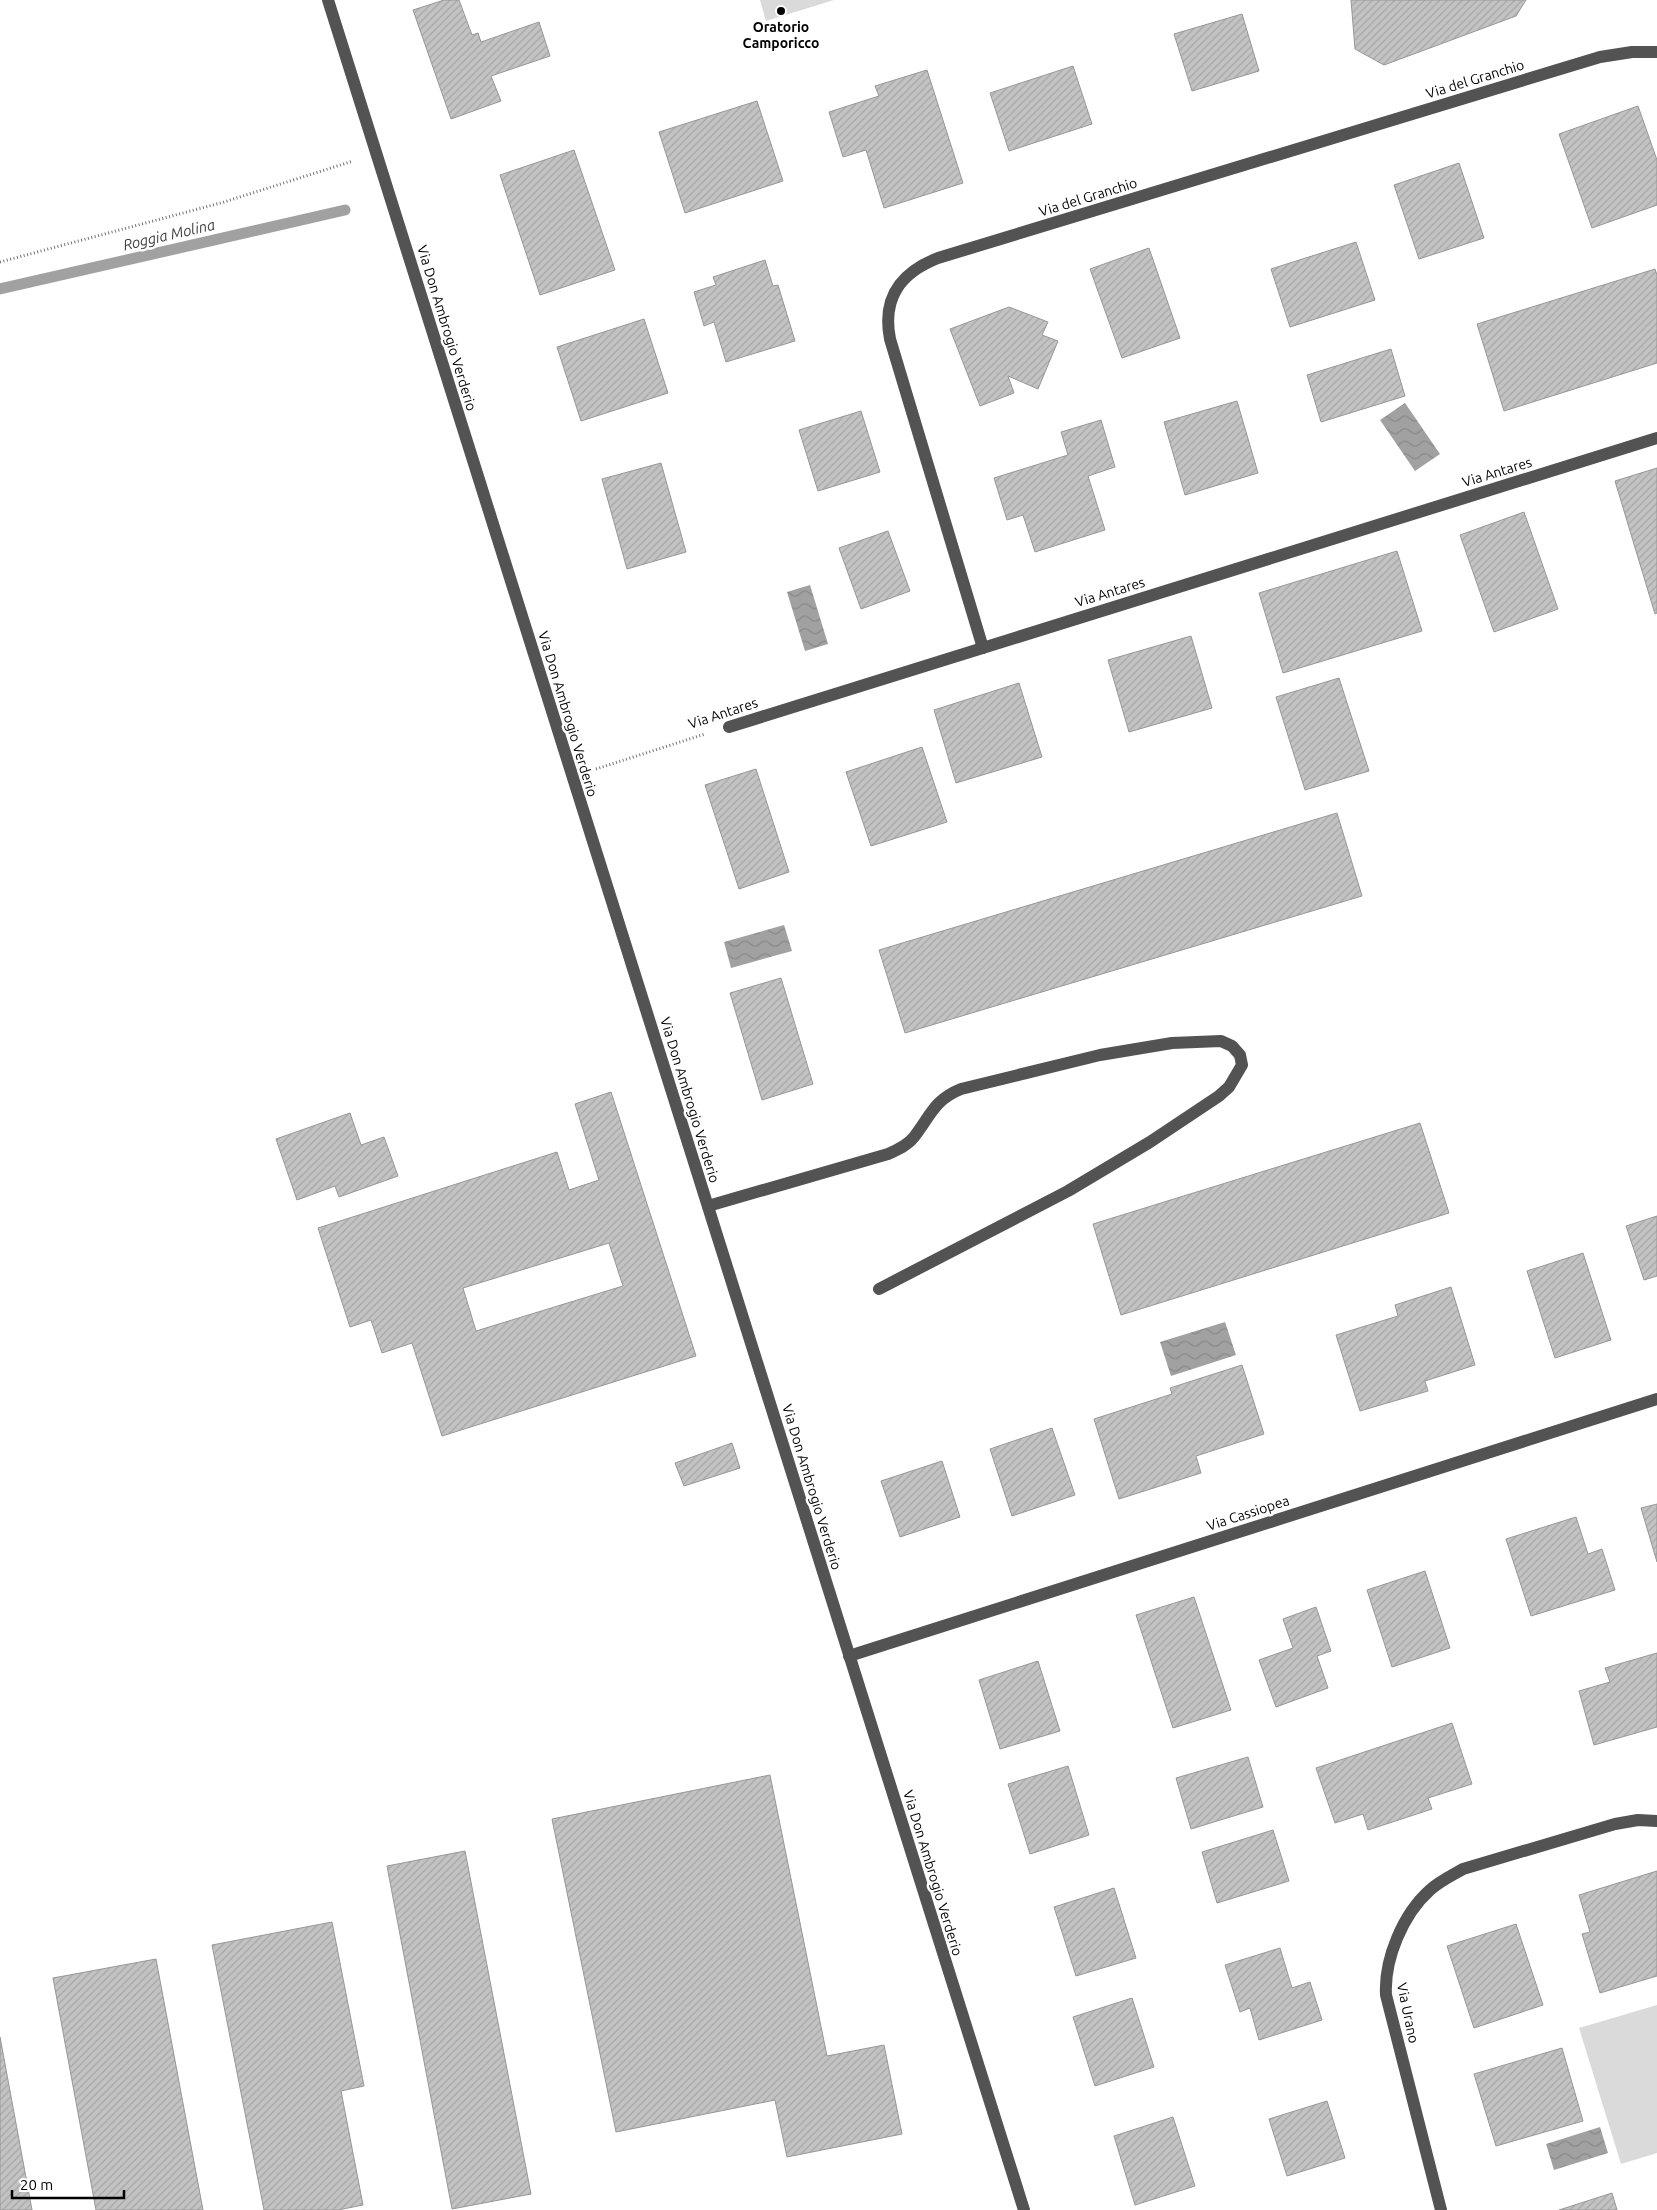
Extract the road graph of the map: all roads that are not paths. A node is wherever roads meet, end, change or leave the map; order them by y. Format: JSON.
{"nodes":[{"id":1,"x":328,"y":0,"type":"edge"},
{"id":2,"x":1657,"y":52,"type":"edge"},
{"id":3,"x":1657,"y":438,"type":"edge"},
{"id":4,"x":983,"y":648,"type":"junction"},
{"id":5,"x":729,"y":726,"type":"road end"},
{"id":6,"x":708,"y":1206,"type":"junction"},
{"id":7,"x":880,"y":1289,"type":"dead end"},
{"id":8,"x":1657,"y":1399,"type":"edge"},
{"id":9,"x":849,"y":1656,"type":"junction"},
{"id":10,"x":1657,"y":1821,"type":"edge"},
{"id":11,"x":1024,"y":2210,"type":"edge"},
{"id":12,"x":1441,"y":2210,"type":"edge"}],
"edges":[{"from":1,"to":6,"type":"street","name":"Via Don Ambrogio Verderio"},
{"from":2,"to":4,"type":"street","name":"Via del Granchio"},
{"from":3,"to":4,"type":"street","name":"Via Antares"},
{"from":4,"to":5,"type":"street","name":"Via Antares"},
{"from":6,"to":7,"type":"street"},
{"from":6,"to":9,"type":"street","name":"Via Don Ambrogio Verderio"},
{"from":8,"to":9,"type":"street","name":"Via Cassiopea"},
{"from":9,"to":11,"type":"street","name":"Via Don Ambrogio Verderio"},
{"from":10,"to":12,"type":"street","name":"Via Urano"}]}
